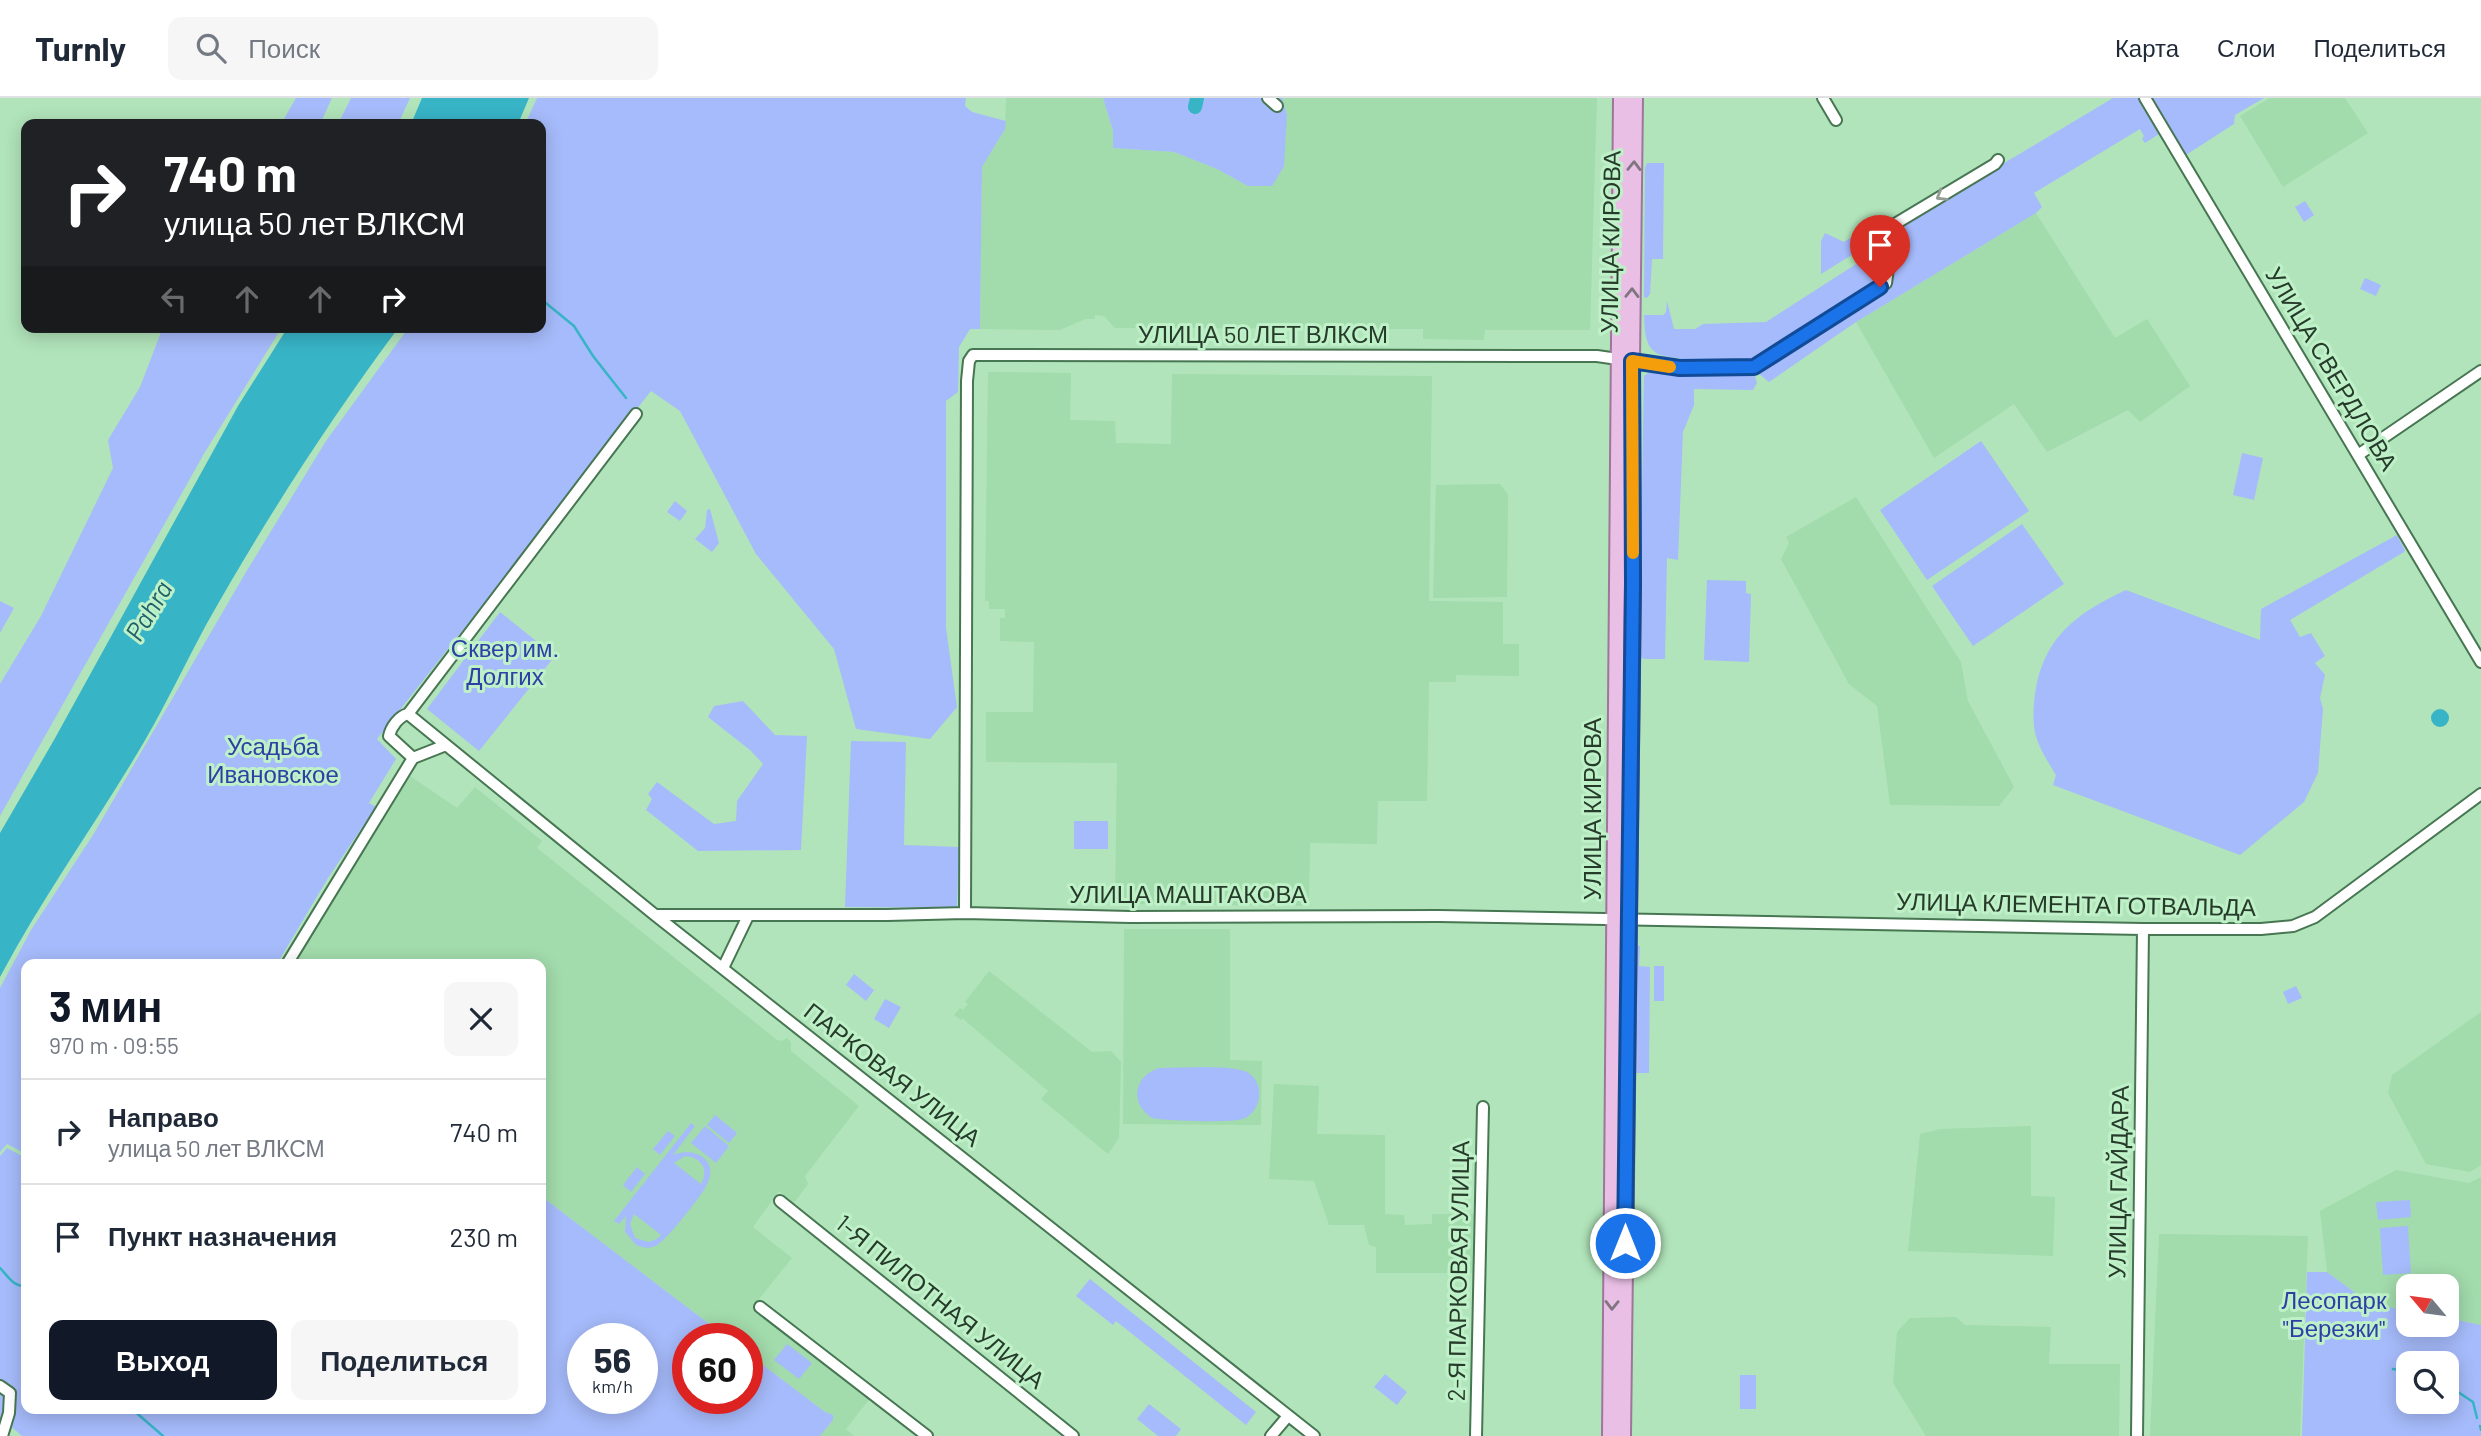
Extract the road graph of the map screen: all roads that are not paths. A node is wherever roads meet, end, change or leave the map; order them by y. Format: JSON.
{"nodes":[{"id":1,"x":1823,"y":98,"type":"edge"},
{"id":2,"x":2145,"y":98,"type":"edge"},
{"id":3,"x":1628,"y":104,"type":"edge"},
{"id":4,"x":1836,"y":120,"type":"dead end"},
{"id":5,"x":1998,"y":160,"type":"dead end"},
{"id":6,"x":1625,"y":360,"type":"junction"},
{"id":7,"x":2481,"y":371,"type":"edge"},
{"id":8,"x":635,"y":414,"type":"dead end"},
{"id":9,"x":2358,"y":455,"type":"junction"},
{"id":10,"x":2481,"y":662,"type":"edge"},
{"id":11,"x":408,"y":714,"type":"junction"},
{"id":12,"x":446,"y":745,"type":"junction"},
{"id":13,"x":413,"y":758,"type":"junction"},
{"id":14,"x":2481,"y":794,"type":"edge"},
{"id":15,"x":965,"y":913,"type":"junction"},
{"id":16,"x":655,"y":915,"type":"junction"},
{"id":17,"x":748,"y":916,"type":"junction"},
{"id":18,"x":1621,"y":918,"type":"junction"},
{"id":19,"x":2143,"y":929,"type":"junction"},
{"id":20,"x":290,"y":959,"type":"edge"},
{"id":21,"x":723,"y":968,"type":"junction"},
{"id":22,"x":1483,"y":1107,"type":"dead end"},
{"id":23,"x":780,"y":1201,"type":"dead end"},
{"id":24,"x":760,"y":1307,"type":"dead end"},
{"id":25,"x":0,"y":1387,"type":"edge"},
{"id":26,"x":1288,"y":1416,"type":"junction"},
{"id":27,"x":2,"y":1436,"type":"edge"},
{"id":28,"x":928,"y":1436,"type":"edge"},
{"id":29,"x":1073,"y":1436,"type":"edge"},
{"id":30,"x":1271,"y":1436,"type":"edge"},
{"id":31,"x":1314,"y":1436,"type":"edge"},
{"id":32,"x":1476,"y":1436,"type":"edge"},
{"id":33,"x":1610,"y":1436,"type":"edge"},
{"id":34,"x":1623,"y":1436,"type":"edge"},
{"id":35,"x":2137,"y":1436,"type":"edge"}],
"edges":[{"from":1,"to":4,"type":"street"},
{"from":2,"to":9,"type":"street","name":"УЛИЦА СВЕРДЛОВА"},
{"from":3,"to":6,"type":"main road","name":"УЛИЦА КИРОВА"},
{"from":5,"to":6,"type":"street","name":"УЛИЦА 50 ЛЕТ ВЛКСМ","one_way":true},
{"from":6,"to":15,"type":"street","name":"УЛИЦА 50 ЛЕТ ВЛКСМ"},
{"from":6,"to":18,"type":"main road","name":"УЛИЦА КИРОВА"},
{"from":7,"to":9,"type":"street"},
{"from":8,"to":11,"type":"street"},
{"from":9,"to":10,"type":"street","name":"УЛИЦА СВЕРДЛОВА"},
{"from":11,"to":12,"type":"street","name":"ПАРКОВАЯ УЛИЦА"},
{"from":11,"to":13,"type":"street"},
{"from":12,"to":13,"type":"street"},
{"from":12,"to":16,"type":"street","name":"ПАРКОВАЯ УЛИЦА"},
{"from":13,"to":20,"type":"street"},
{"from":14,"to":19,"type":"street","name":"УЛИЦА КЛЕМЕНТА ГОТВАЛЬДА"},
{"from":15,"to":17,"type":"street","name":"УЛИЦА МАШТАКОВА"},
{"from":15,"to":18,"type":"street","name":"УЛИЦА МАШТАКОВА"},
{"from":16,"to":17,"type":"street","name":"УЛИЦА МАШТАКОВА"},
{"from":16,"to":21,"type":"street","name":"ПАРКОВАЯ УЛИЦА"},
{"from":17,"to":21,"type":"street"},
{"from":18,"to":19,"type":"street","name":"УЛИЦА КЛЕМЕНТА ГОТВАЛЬДА"},
{"from":18,"to":33,"type":"main road","name":"УЛИЦА КИРОВА","one_way":true},
{"from":18,"to":34,"type":"main road","name":"УЛИЦА КИРОВА"},
{"from":19,"to":35,"type":"street","name":"УЛИЦА ГАЙДАРА"},
{"from":21,"to":26,"type":"street","name":"ПАРКОВАЯ УЛИЦА"},
{"from":22,"to":32,"type":"street","name":"2-Я ПАРКОВАЯ УЛИЦА"},
{"from":23,"to":29,"type":"street","name":"1-Я ПИЛОТНАЯ УЛИЦА"},
{"from":24,"to":28,"type":"street"},
{"from":25,"to":27,"type":"street"},
{"from":26,"to":30,"type":"street"},
{"from":26,"to":31,"type":"street","name":"ПАРКОВАЯ УЛИЦА"}]}
